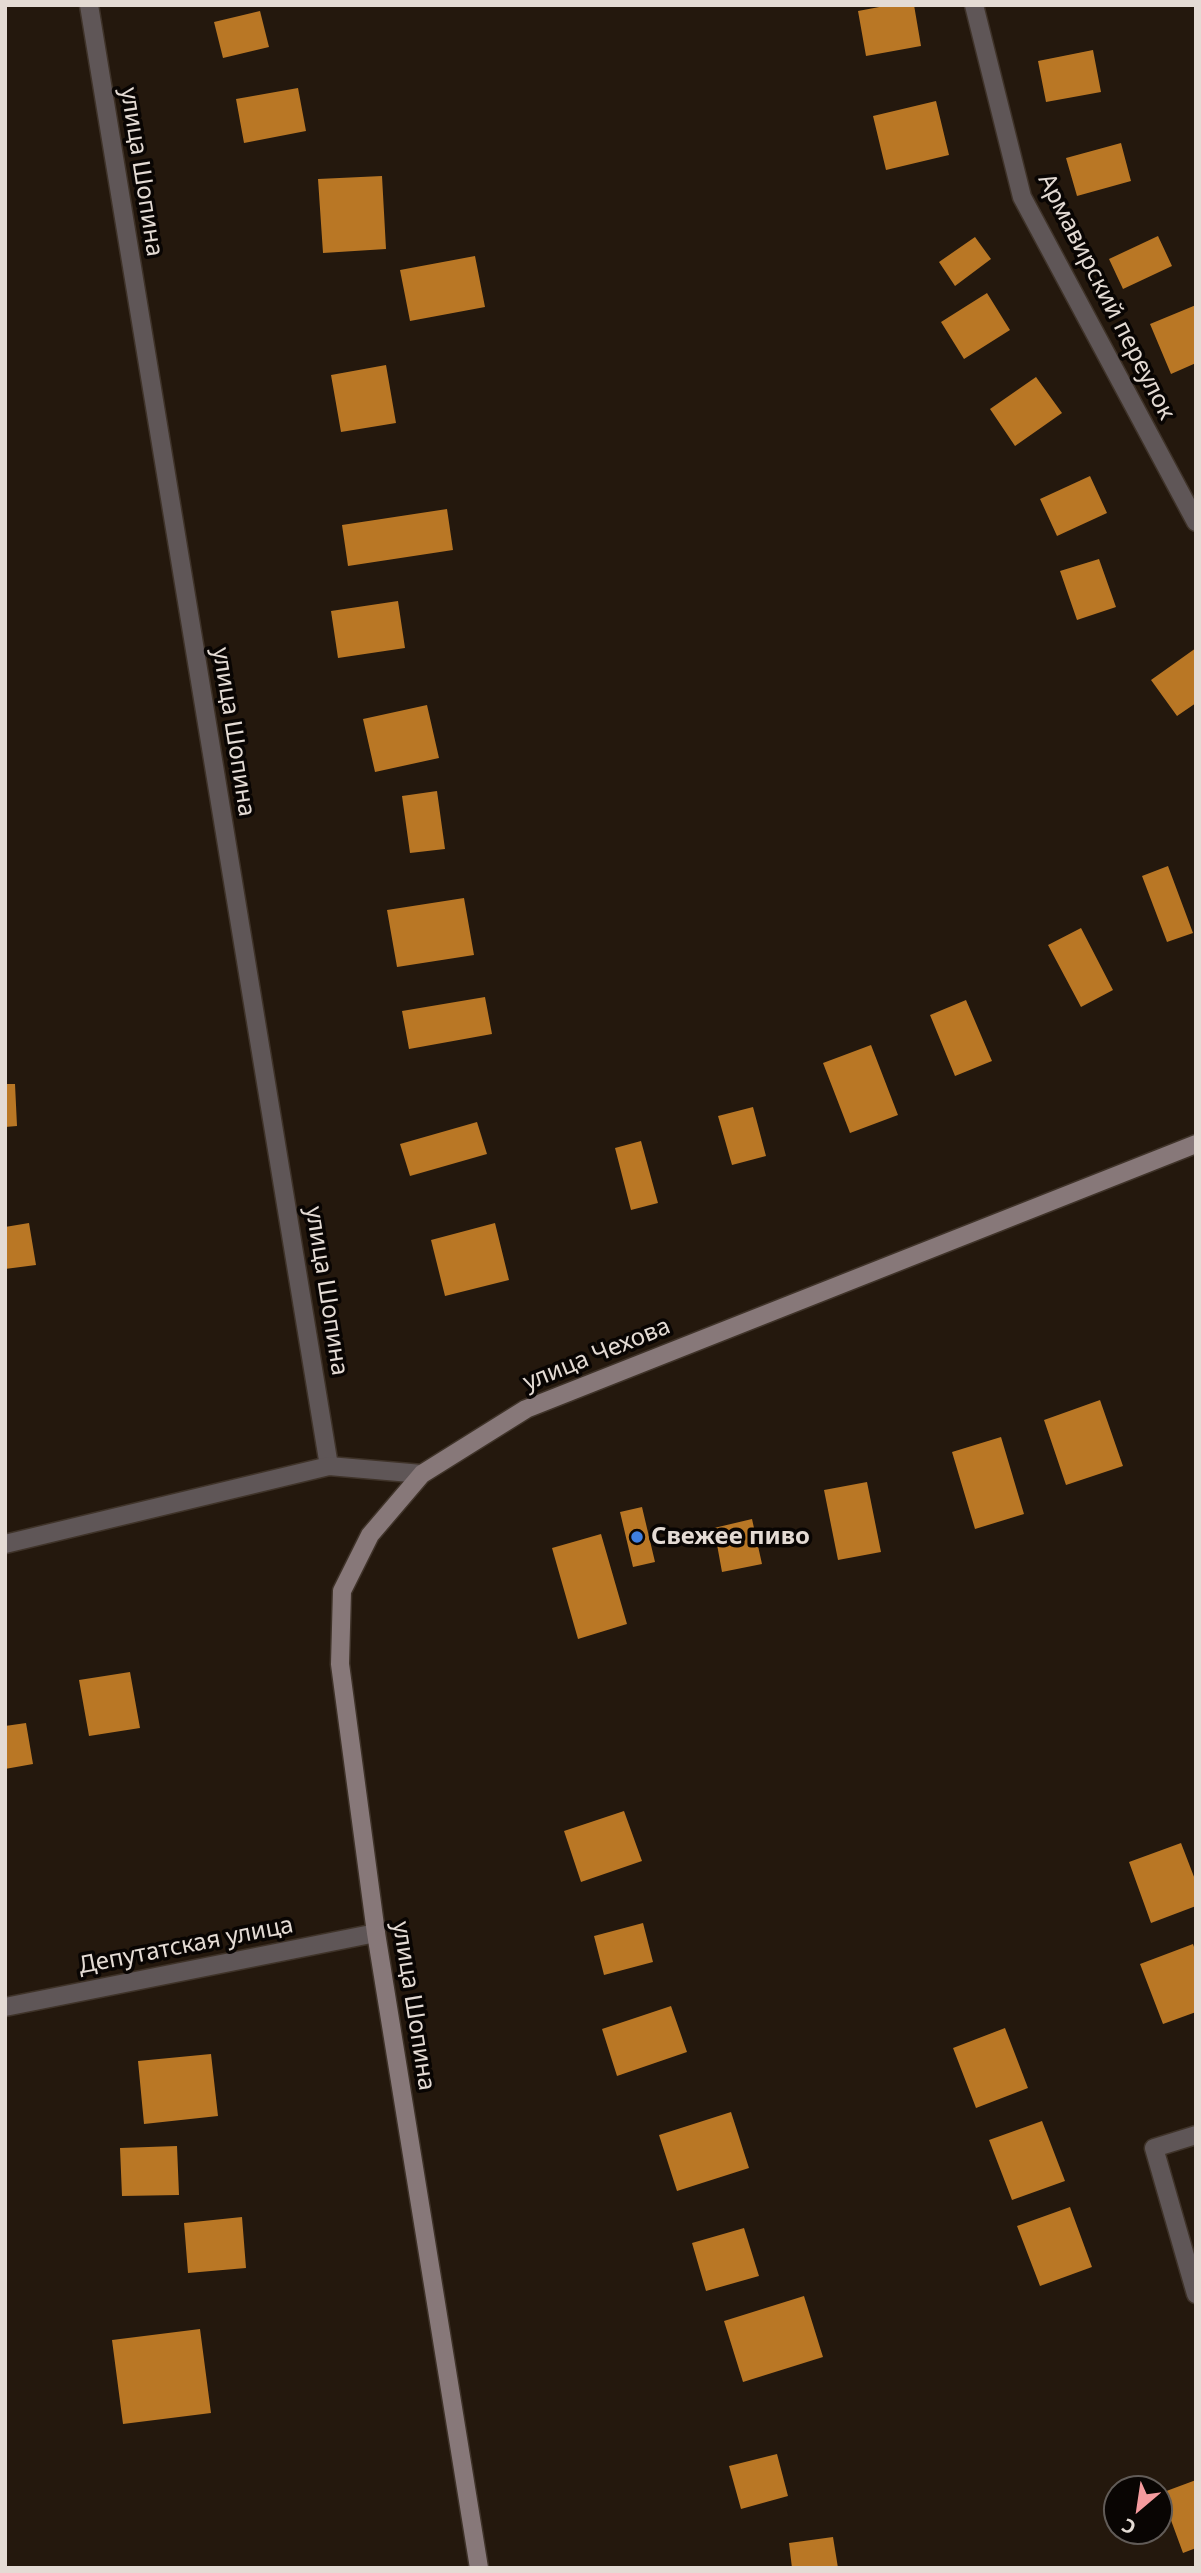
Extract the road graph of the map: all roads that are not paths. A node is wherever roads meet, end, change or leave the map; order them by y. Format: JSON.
{"nodes":[{"id":1,"x":89,"y":5,"type":"edge"},
{"id":2,"x":974,"y":5,"type":"edge"},
{"id":3,"x":1196,"y":522,"type":"edge"},
{"id":4,"x":1196,"y":1144,"type":"edge"},
{"id":5,"x":330,"y":1466,"type":"junction"},
{"id":6,"x":422,"y":1474,"type":"junction"},
{"id":7,"x":5,"y":1544,"type":"edge"},
{"id":8,"x":376,"y":1933,"type":"junction"},
{"id":9,"x":5,"y":2007,"type":"edge"},
{"id":10,"x":1196,"y":2135,"type":"edge"},
{"id":11,"x":1196,"y":2294,"type":"edge"},
{"id":12,"x":479,"y":2568,"type":"edge"}],
"edges":[{"from":1,"to":5,"type":"street","name":"улица Шопина"},
{"from":2,"to":3,"type":"street","name":"Армавирский переулок"},
{"from":4,"to":6,"type":"main road","name":"улица Чехова"},
{"from":5,"to":6,"type":"street"},
{"from":5,"to":7,"type":"street"},
{"from":6,"to":8,"type":"main road","name":"улица Шопина"},
{"from":8,"to":9,"type":"street","name":"Депутатская улица"},
{"from":8,"to":12,"type":"main road","name":"улица Шопина"},
{"from":10,"to":11,"type":"street"}]}
